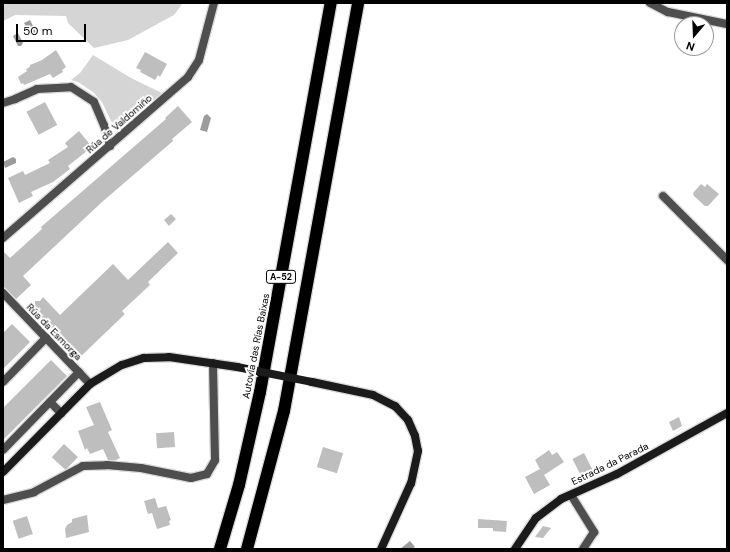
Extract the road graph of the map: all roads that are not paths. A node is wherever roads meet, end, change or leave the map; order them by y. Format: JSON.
{"nodes":[{"id":1,"x":214,"y":3,"type":"edge"},
{"id":2,"x":331,"y":3,"type":"edge"},
{"id":3,"x":358,"y":3,"type":"edge"},
{"id":4,"x":650,"y":3,"type":"edge"},
{"id":5,"x":727,"y":24,"type":"edge"},
{"id":6,"x":3,"y":103,"type":"edge"},
{"id":7,"x":110,"y":146,"type":"junction"},
{"id":8,"x":663,"y":196,"type":"dead end"},
{"id":9,"x":3,"y":238,"type":"edge"},
{"id":10,"x":727,"y":260,"type":"edge"},
{"id":11,"x":3,"y":293,"type":"edge"},
{"id":12,"x":46,"y":338,"type":"junction"},
{"id":13,"x":213,"y":363,"type":"junction"},
{"id":14,"x":79,"y":372,"type":"junction"},
{"id":15,"x":3,"y":382,"type":"edge"},
{"id":16,"x":90,"y":384,"type":"junction"},
{"id":17,"x":50,"y":402,"type":"junction"},
{"id":18,"x":61,"y":413,"type":"junction"},
{"id":19,"x":727,"y":413,"type":"edge"},
{"id":20,"x":3,"y":450,"type":"edge"},
{"id":21,"x":3,"y":472,"type":"edge"},
{"id":22,"x":571,"y":495,"type":"junction"},
{"id":23,"x":3,"y":500,"type":"edge"},
{"id":24,"x":220,"y":549,"type":"edge"},
{"id":25,"x":247,"y":549,"type":"edge"},
{"id":26,"x":381,"y":549,"type":"edge"},
{"id":27,"x":515,"y":549,"type":"edge"},
{"id":28,"x":583,"y":549,"type":"edge"}],
"edges":[{"from":1,"to":7,"type":"street","name":"Rúa de Valdomiño"},
{"from":2,"to":24,"type":"highway","name":"Autovía das Rías Baixas","number":"A-52"},
{"from":3,"to":25,"type":"highway","number":"A-52"},
{"from":4,"to":5,"type":"street"},
{"from":6,"to":7,"type":"street"},
{"from":7,"to":9,"type":"street","name":"Rúa de Valdomiño"},
{"from":8,"to":10,"type":"street"},
{"from":11,"to":12,"type":"street","name":"Rúa da Esmorga"},
{"from":12,"to":14,"type":"street","name":"Rúa da Esmorga"},
{"from":12,"to":15,"type":"street"},
{"from":13,"to":16,"type":"street"},
{"from":13,"to":23,"type":"street"},
{"from":13,"to":26,"type":"street","bridge":true},
{"from":14,"to":16,"type":"street","name":"Rúa da Esmorga"},
{"from":14,"to":17,"type":"street"},
{"from":16,"to":18,"type":"street"},
{"from":17,"to":18,"type":"street"},
{"from":17,"to":20,"type":"street"},
{"from":18,"to":21,"type":"street"},
{"from":19,"to":22,"type":"street","name":"Estrada da Parada"},
{"from":22,"to":27,"type":"street","name":"Estrada da Parada"},
{"from":22,"to":28,"type":"street"}]}
